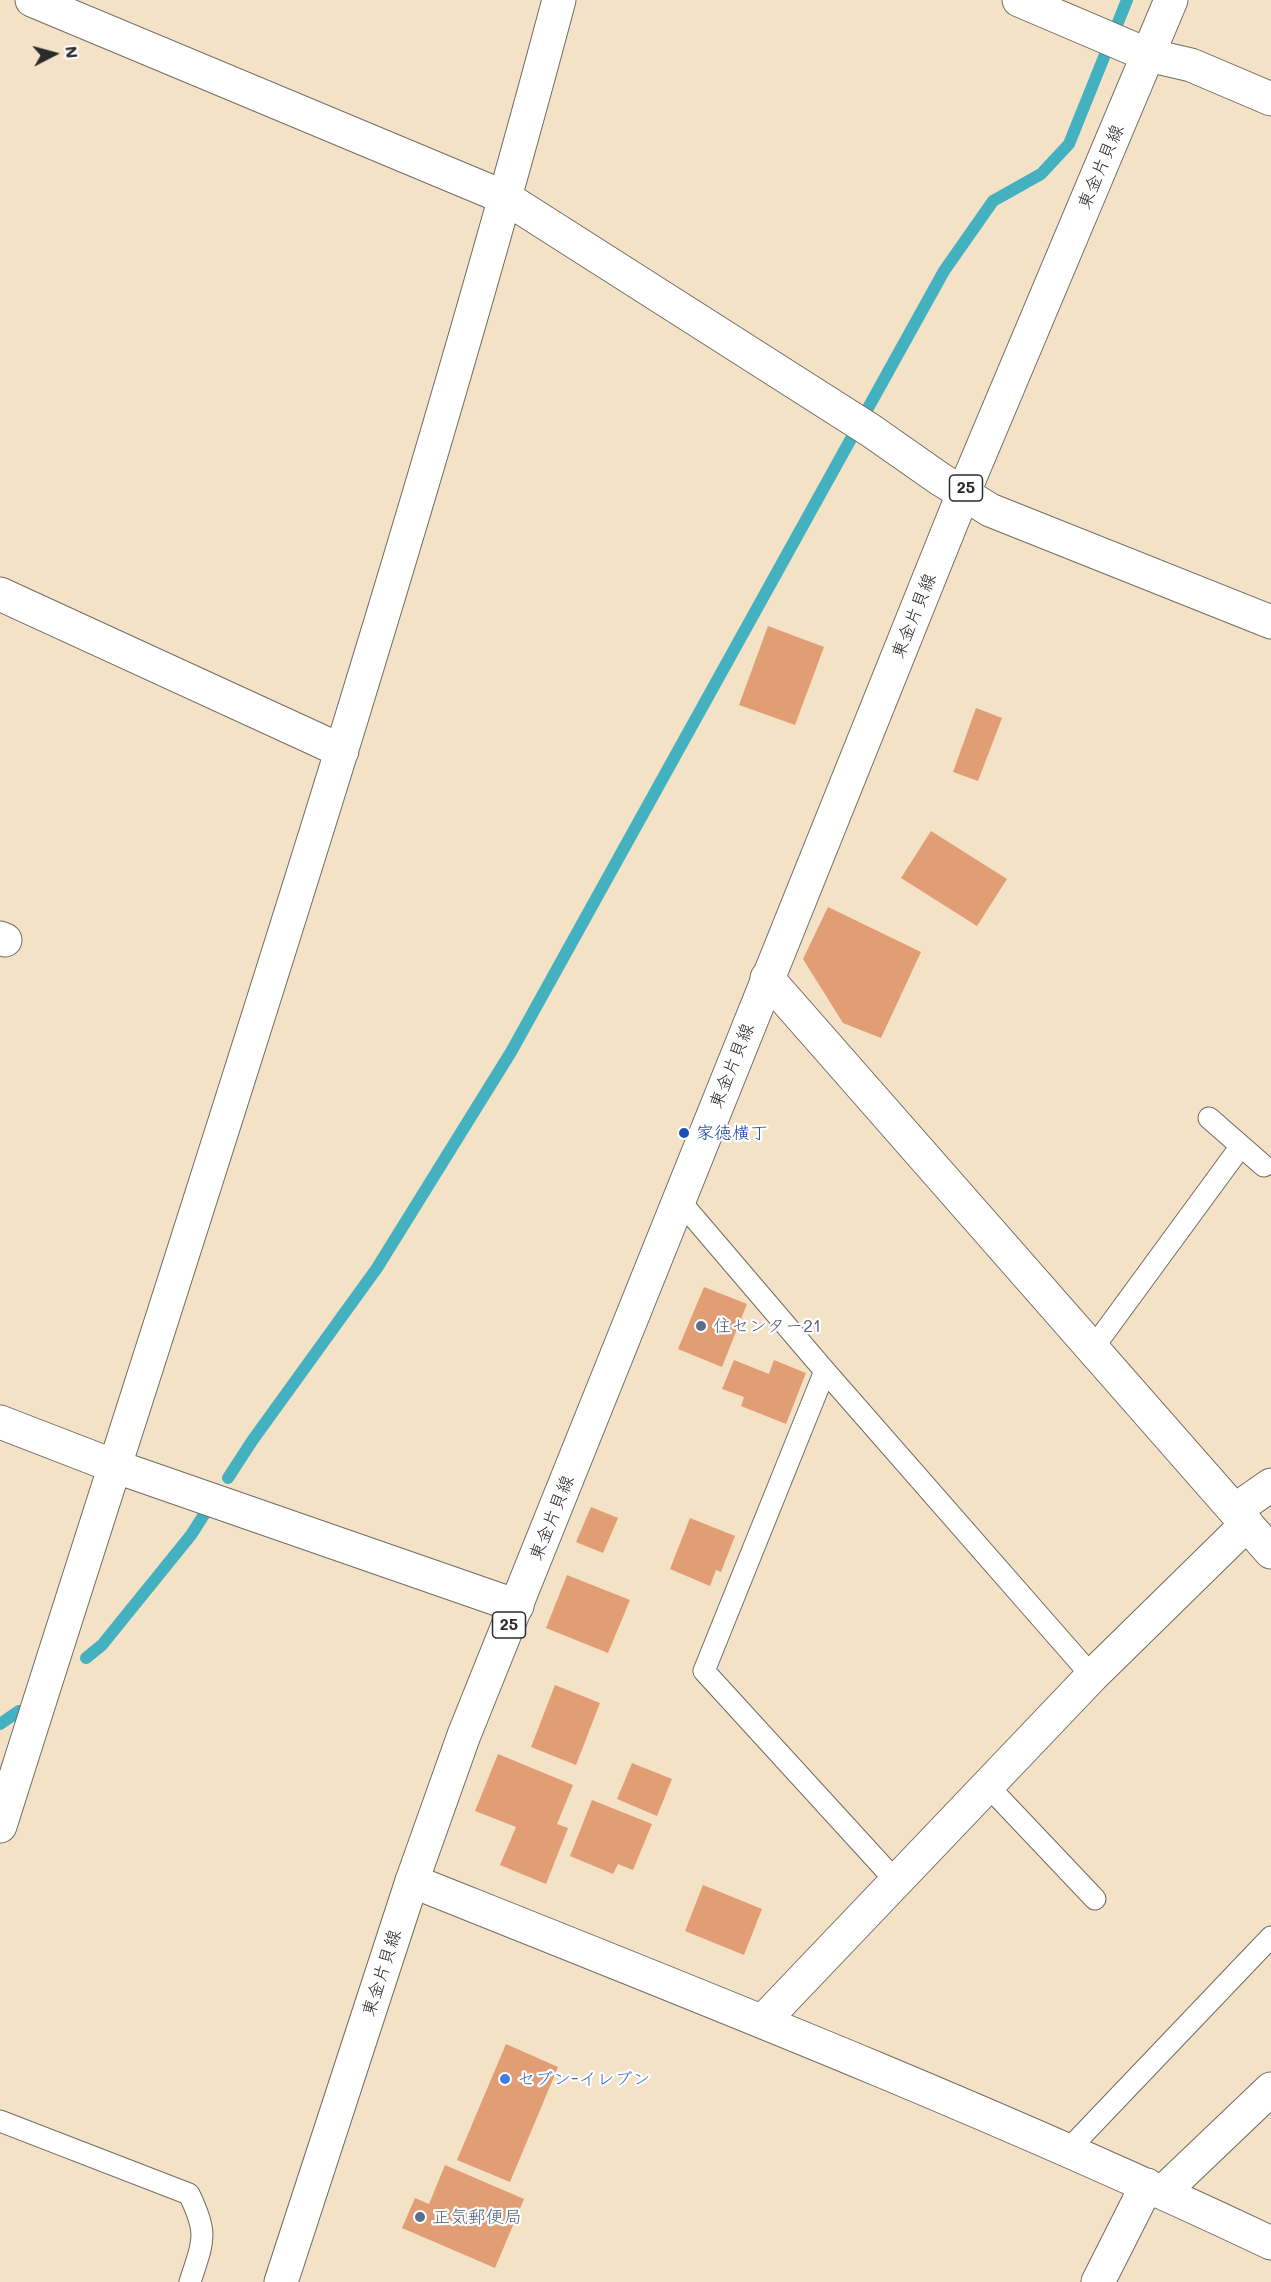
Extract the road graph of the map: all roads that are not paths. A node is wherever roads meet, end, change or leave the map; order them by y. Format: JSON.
{"nodes":[{"id":1,"x":32,"y":0,"type":"edge"},
{"id":2,"x":559,"y":0,"type":"edge"},
{"id":3,"x":1019,"y":0,"type":"edge"},
{"id":4,"x":1171,"y":0,"type":"edge"},
{"id":5,"x":1124,"y":45,"type":"junction"},
{"id":6,"x":1271,"y":99,"type":"edge"},
{"id":7,"x":506,"y":198,"type":"junction"},
{"id":8,"x":963,"y":494,"type":"junction"},
{"id":9,"x":0,"y":594,"type":"edge"},
{"id":10,"x":1271,"y":622,"type":"edge"},
{"id":11,"x":342,"y":751,"type":"junction"},
{"id":12,"x":767,"y":978,"type":"junction"},
{"id":13,"x":1209,"y":1118,"type":"dead end"},
{"id":14,"x":1241,"y":1146,"type":"junction"},
{"id":15,"x":1264,"y":1166,"type":"dead end"},
{"id":16,"x":679,"y":1200,"type":"junction"},
{"id":17,"x":1093,"y":1348,"type":"junction"},
{"id":18,"x":825,"y":1371,"type":"junction"},
{"id":19,"x":0,"y":1422,"type":"edge"},
{"id":20,"x":114,"y":1466,"type":"junction"},
{"id":21,"x":1271,"y":1485,"type":"edge"},
{"id":22,"x":1241,"y":1517,"type":"junction"},
{"id":23,"x":1271,"y":1552,"type":"edge"},
{"id":24,"x":517,"y":1606,"type":"junction"},
{"id":25,"x":1092,"y":1676,"type":"junction"},
{"id":26,"x":987,"y":1785,"type":"junction"},
{"id":27,"x":0,"y":1826,"type":"edge"},
{"id":28,"x":895,"y":1880,"type":"junction"},
{"id":29,"x":412,"y":1881,"type":"junction"},
{"id":30,"x":1095,"y":1899,"type":"dead end"},
{"id":31,"x":1271,"y":1937,"type":"edge"},
{"id":32,"x":763,"y":2021,"type":"junction"},
{"id":33,"x":1271,"y":2089,"type":"edge"},
{"id":34,"x":0,"y":2121,"type":"edge"},
{"id":35,"x":1067,"y":2151,"type":"junction"},
{"id":36,"x":1155,"y":2188,"type":"junction"},
{"id":37,"x":1271,"y":2243,"type":"edge"},
{"id":38,"x":190,"y":2282,"type":"edge"},
{"id":39,"x":280,"y":2282,"type":"edge"},
{"id":40,"x":1098,"y":2282,"type":"edge"}],
"edges":[{"from":1,"to":7,"type":"street"},
{"from":2,"to":7,"type":"street"},
{"from":3,"to":5,"type":"street"},
{"from":4,"to":5,"type":"street","name":"東金片貝線","number":"25"},
{"from":5,"to":6,"type":"street"},
{"from":5,"to":8,"type":"street","name":"東金片貝線","number":"25"},
{"from":7,"to":8,"type":"street"},
{"from":7,"to":11,"type":"street"},
{"from":8,"to":10,"type":"street"},
{"from":8,"to":12,"type":"street","name":"東金片貝線","number":"25"},
{"from":9,"to":11,"type":"street"},
{"from":11,"to":20,"type":"street"},
{"from":12,"to":16,"type":"street","name":"東金片貝線","number":"25"},
{"from":12,"to":17,"type":"street"},
{"from":13,"to":14,"type":"lane"},
{"from":14,"to":15,"type":"lane"},
{"from":14,"to":17,"type":"lane"},
{"from":16,"to":18,"type":"lane"},
{"from":16,"to":24,"type":"street","name":"東金片貝線","number":"25"},
{"from":17,"to":22,"type":"street"},
{"from":18,"to":25,"type":"lane"},
{"from":18,"to":28,"type":"lane"},
{"from":19,"to":20,"type":"street"},
{"from":20,"to":24,"type":"street"},
{"from":20,"to":27,"type":"street"},
{"from":21,"to":22,"type":"street"},
{"from":22,"to":23,"type":"street"},
{"from":22,"to":25,"type":"street"},
{"from":24,"to":29,"type":"street","name":"東金片貝線","number":"25"},
{"from":25,"to":26,"type":"street"},
{"from":26,"to":28,"type":"street"},
{"from":26,"to":30,"type":"lane"},
{"from":28,"to":32,"type":"street"},
{"from":29,"to":32,"type":"street"},
{"from":29,"to":39,"type":"street","name":"東金片貝線","number":"25"},
{"from":31,"to":35,"type":"lane"},
{"from":32,"to":35,"type":"street"},
{"from":33,"to":36,"type":"street"},
{"from":34,"to":38,"type":"lane"},
{"from":35,"to":36,"type":"street"},
{"from":36,"to":37,"type":"street"},
{"from":36,"to":40,"type":"street"}]}
